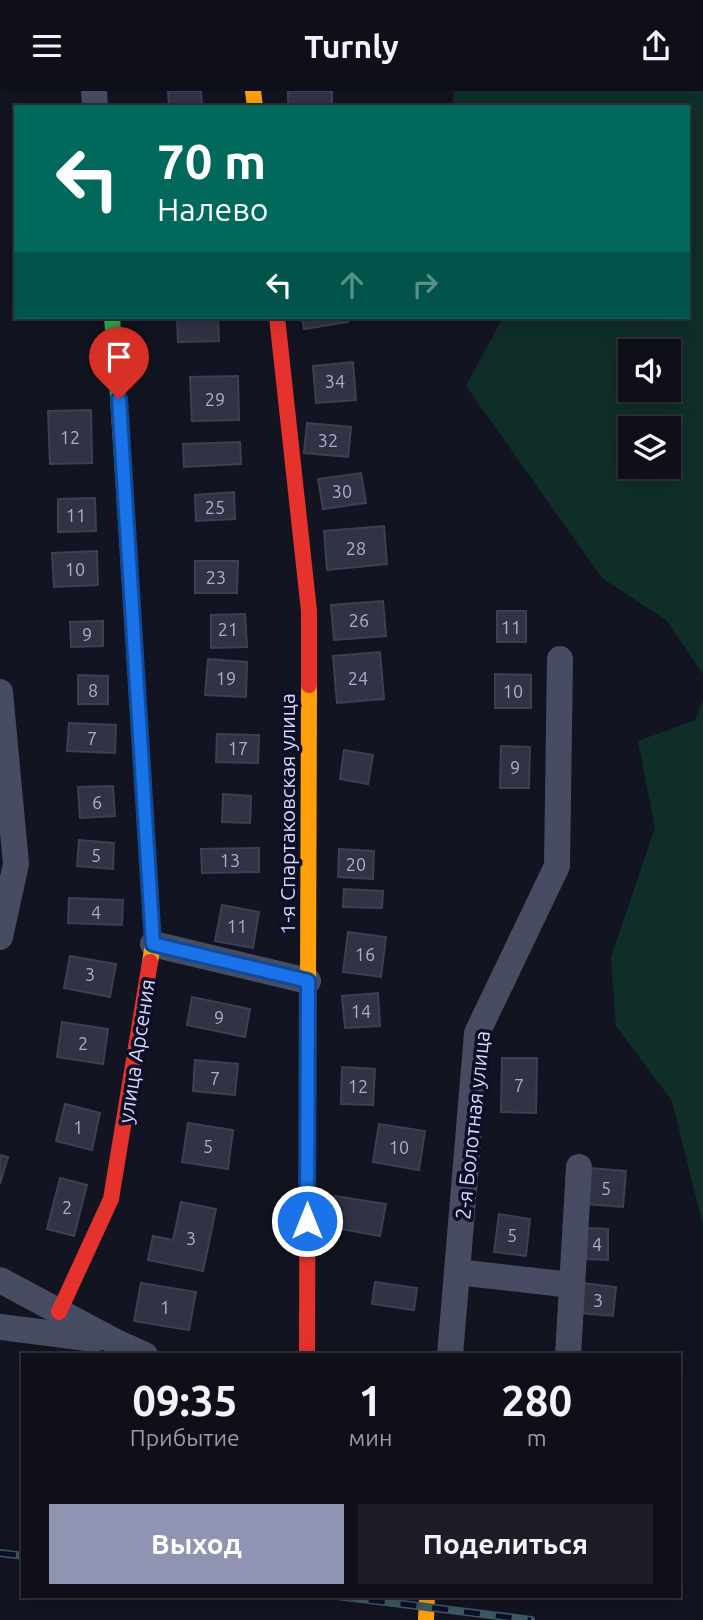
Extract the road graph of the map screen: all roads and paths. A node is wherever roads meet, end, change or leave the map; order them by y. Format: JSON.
{"nodes":[{"id":1,"x":112,"y":319,"type":"edge"},
{"id":2,"x":278,"y":319,"type":"edge"},
{"id":3,"x":560,"y":659,"type":"dead end"},
{"id":4,"x":0,"y":692,"type":"edge"},
{"id":5,"x":8,"y":862,"type":"edge"},
{"id":6,"x":0,"y":937,"type":"edge"},
{"id":7,"x":153,"y":944,"type":"junction"},
{"id":8,"x":308,"y":981,"type":"junction"},
{"id":9,"x":579,"y":1167,"type":"dead end"},
{"id":10,"x":457,"y":1272,"type":"junction"},
{"id":11,"x":0,"y":1280,"type":"edge"},
{"id":12,"x":572,"y":1285,"type":"junction"},
{"id":13,"x":60,"y":1312,"type":"junction"},
{"id":14,"x":0,"y":1327,"type":"edge"},
{"id":15,"x":114,"y":1341,"type":"junction"},
{"id":16,"x":141,"y":1353,"type":"edge"},
{"id":17,"x":307,"y":1353,"type":"edge"},
{"id":18,"x":450,"y":1353,"type":"edge"},
{"id":19,"x":568,"y":1353,"type":"edge"},
{"id":20,"x":428,"y":1598,"type":"edge"},
{"id":21,"x":426,"y":1620,"type":"edge"}],
"edges":[{"from":1,"to":7,"type":"street","name":"улица Арсения"},
{"from":2,"to":8,"type":"street","name":"1-я Спартаковская улица"},
{"from":3,"to":10,"type":"street","name":"2-я Болотная улица"},
{"from":4,"to":5,"type":"street"},
{"from":5,"to":6,"type":"street"},
{"from":7,"to":8,"type":"street"},
{"from":7,"to":13,"type":"street","name":"улица Арсения"},
{"from":8,"to":17,"type":"street","name":"1-я Спартаковская улица"},
{"from":9,"to":12,"type":"street"},
{"from":10,"to":12,"type":"street"},
{"from":10,"to":18,"type":"street","name":"2-я Болотная улица"},
{"from":11,"to":13,"type":"street"},
{"from":12,"to":19,"type":"street"},
{"from":13,"to":15,"type":"street"},
{"from":14,"to":15,"type":"street"},
{"from":15,"to":16,"type":"street"},
{"from":20,"to":21,"type":"street"}]}
